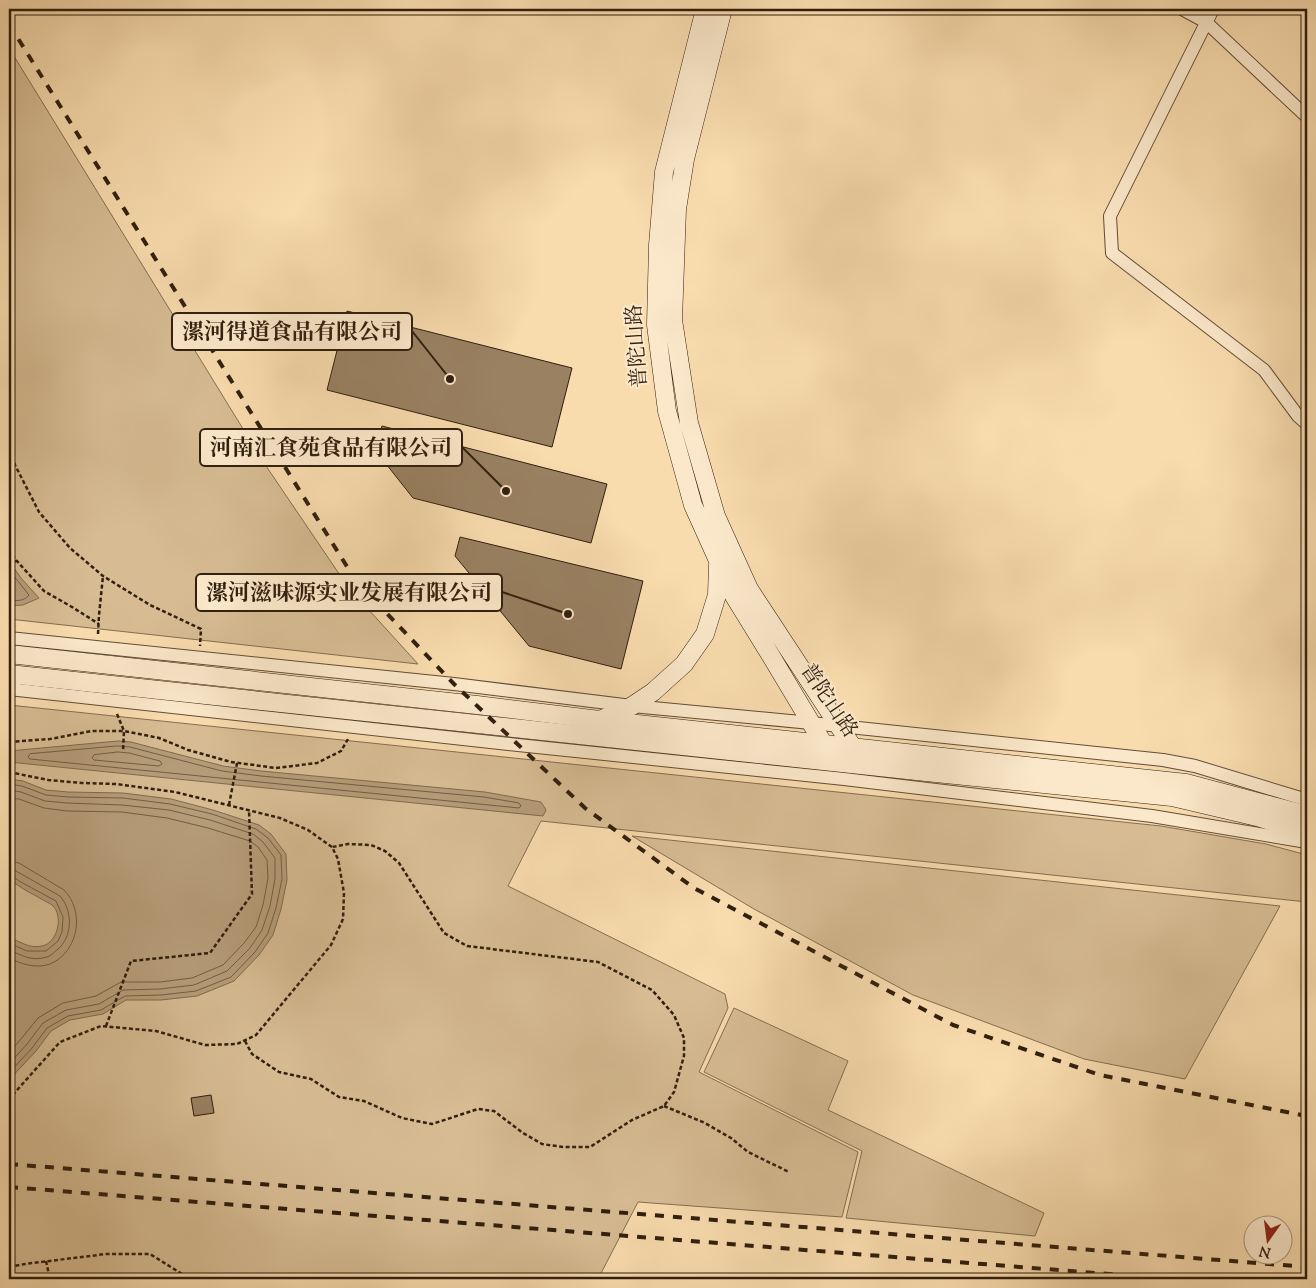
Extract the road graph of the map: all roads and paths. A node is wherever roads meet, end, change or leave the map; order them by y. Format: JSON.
{"nodes":[{"id":1,"x":705,"y":9,"type":"edge"},
{"id":2,"x":723,"y":9,"type":"edge"},
{"id":3,"x":1182,"y":9,"type":"edge"},
{"id":4,"x":1213,"y":9,"type":"edge"},
{"id":5,"x":1206,"y":22,"type":"junction"},
{"id":6,"x":1307,"y":117,"type":"edge"},
{"id":7,"x":1307,"y":424,"type":"edge"},
{"id":8,"x":9,"y":444,"type":"edge"},
{"id":9,"x":9,"y":549,"type":"edge"},
{"id":10,"x":16,"y":560,"type":"junction"},
{"id":11,"x":718,"y":560,"type":"junction"},
{"id":12,"x":9,"y":565,"type":"edge"},
{"id":13,"x":99,"y":624,"type":"dead end"},
{"id":14,"x":9,"y":638,"type":"edge"},
{"id":15,"x":9,"y":654,"type":"edge"},
{"id":16,"x":200,"y":657,"type":"junction"},
{"id":17,"x":9,"y":674,"type":"edge"},
{"id":18,"x":9,"y":689,"type":"edge"},
{"id":19,"x":112,"y":700,"type":"junction"},
{"id":20,"x":632,"y":706,"type":"junction"},
{"id":21,"x":600,"y":720,"type":"junction"},
{"id":22,"x":811,"y":723,"type":"junction"},
{"id":23,"x":839,"y":726,"type":"junction"},
{"id":24,"x":356,"y":727,"type":"junction"},
{"id":25,"x":124,"y":731,"type":"junction"},
{"id":26,"x":9,"y":742,"type":"edge"},
{"id":27,"x":823,"y":743,"type":"junction"},
{"id":28,"x":852,"y":746,"type":"junction"},
{"id":29,"x":123,"y":751,"type":"dead end"},
{"id":30,"x":237,"y":765,"type":"junction"},
{"id":31,"x":844,"y":771,"type":"junction"},
{"id":32,"x":9,"y":772,"type":"edge"},
{"id":33,"x":1307,"y":800,"type":"edge"},
{"id":34,"x":228,"y":805,"type":"junction"},
{"id":35,"x":249,"y":810,"type":"junction"},
{"id":36,"x":1307,"y":814,"type":"edge"},
{"id":37,"x":1307,"y":832,"type":"edge"},
{"id":38,"x":1307,"y":842,"type":"edge"},
{"id":39,"x":332,"y":847,"type":"junction"},
{"id":40,"x":106,"y":1026,"type":"junction"},
{"id":41,"x":245,"y":1041,"type":"junction"},
{"id":42,"x":9,"y":1098,"type":"edge"},
{"id":43,"x":664,"y":1106,"type":"junction"},
{"id":44,"x":789,"y":1172,"type":"dead end"},
{"id":45,"x":46,"y":1261,"type":"junction"},
{"id":46,"x":9,"y":1267,"type":"edge"},
{"id":47,"x":50,"y":1279,"type":"edge"},
{"id":48,"x":190,"y":1279,"type":"edge"}],
"edges":[{"from":1,"to":11,"type":"main road","name":"普陀山路"},
{"from":2,"to":23,"type":"main road","name":"普陀山路"},
{"from":3,"to":5,"type":"street"},
{"from":4,"to":5,"type":"street"},
{"from":5,"to":6,"type":"street"},
{"from":5,"to":7,"type":"street"},
{"from":8,"to":16,"type":"path"},
{"from":9,"to":10,"type":"path"},
{"from":10,"to":12,"type":"path"},
{"from":10,"to":13,"type":"path"},
{"from":11,"to":20,"type":"main road"},
{"from":11,"to":22,"type":"main road","name":"普陀山路"},
{"from":14,"to":16,"type":"street"},
{"from":15,"to":21,"type":"main road"},
{"from":16,"to":20,"type":"street"},
{"from":17,"to":31,"type":"main road"},
{"from":18,"to":19,"type":"street"},
{"from":19,"to":24,"type":"street"},
{"from":19,"to":25,"type":"path"},
{"from":20,"to":21,"type":"main road"},
{"from":20,"to":22,"type":"street"},
{"from":21,"to":27,"type":"main road"},
{"from":22,"to":23,"type":"street"},
{"from":22,"to":27,"type":"main road","name":"普陀山路"},
{"from":23,"to":28,"type":"main road","name":"普陀山路"},
{"from":23,"to":33,"type":"street"},
{"from":24,"to":30,"type":"path"},
{"from":24,"to":31,"type":"street"},
{"from":25,"to":26,"type":"path"},
{"from":25,"to":29,"type":"path"},
{"from":25,"to":30,"type":"path"},
{"from":27,"to":28,"type":"main road"},
{"from":27,"to":31,"type":"main road","name":"普陀山路"},
{"from":28,"to":31,"type":"main road","name":"普陀山路"},
{"from":28,"to":36,"type":"main road"},
{"from":30,"to":34,"type":"path"},
{"from":31,"to":37,"type":"main road"},
{"from":31,"to":38,"type":"street"},
{"from":32,"to":34,"type":"path"},
{"from":34,"to":35,"type":"path"},
{"from":35,"to":39,"type":"path"},
{"from":35,"to":40,"type":"path"},
{"from":39,"to":41,"type":"path"},
{"from":39,"to":43,"type":"path"},
{"from":40,"to":41,"type":"path"},
{"from":40,"to":42,"type":"path"},
{"from":41,"to":43,"type":"path"},
{"from":43,"to":44,"type":"path"},
{"from":45,"to":46,"type":"path"},
{"from":45,"to":47,"type":"path"},
{"from":45,"to":48,"type":"path"}]}
